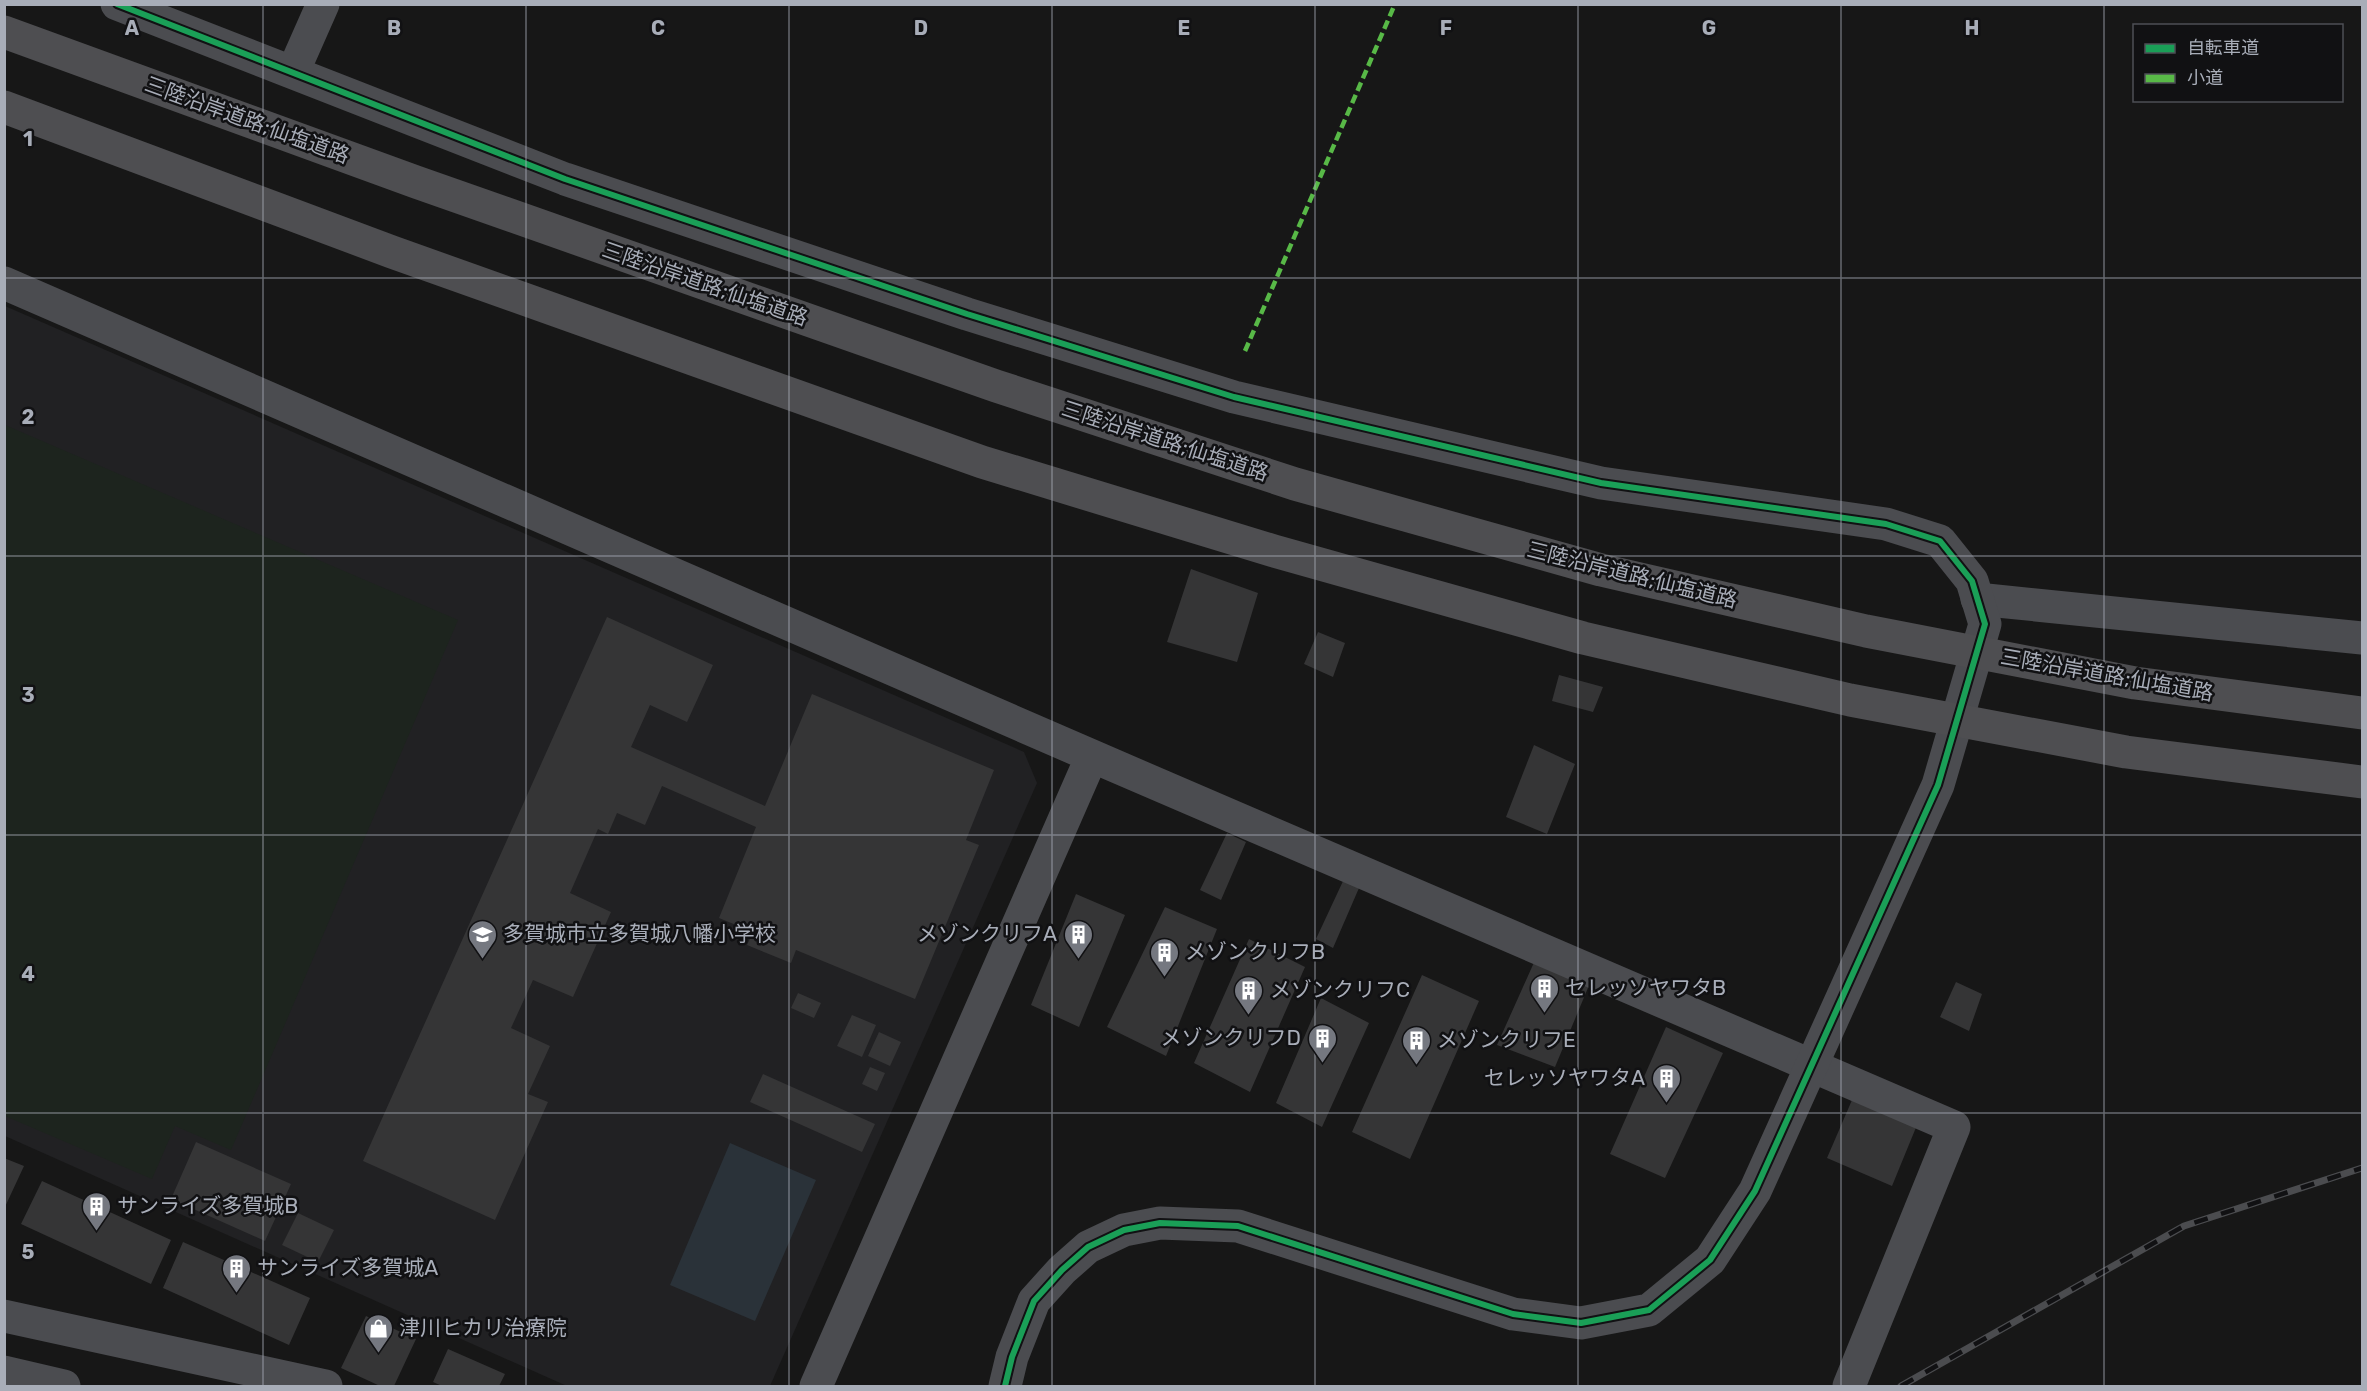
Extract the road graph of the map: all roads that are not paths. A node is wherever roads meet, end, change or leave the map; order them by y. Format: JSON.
{"nodes":[{"id":1,"x":117,"y":4,"type":"edge"},
{"id":2,"x":323,"y":4,"type":"edge"},
{"id":3,"x":4,"y":32,"type":"edge"},
{"id":4,"x":293,"y":72,"type":"junction"},
{"id":5,"x":4,"y":107,"type":"edge"},
{"id":6,"x":4,"y":283,"type":"edge"},
{"id":7,"x":1977,"y":599,"type":"junction"},
{"id":8,"x":2362,"y":638,"type":"edge"},
{"id":9,"x":2362,"y":713,"type":"edge"},
{"id":10,"x":1092,"y":756,"type":"junction"},
{"id":11,"x":2362,"y":782,"type":"edge"},
{"id":12,"x":1813,"y":1066,"type":"junction"},
{"id":13,"x":4,"y":1316,"type":"edge"},
{"id":14,"x":4,"y":1372,"type":"edge"},
{"id":15,"x":64,"y":1386,"type":"edge"},
{"id":16,"x":326,"y":1386,"type":"edge"},
{"id":17,"x":816,"y":1386,"type":"edge"},
{"id":18,"x":1005,"y":1386,"type":"edge"},
{"id":19,"x":1849,"y":1386,"type":"edge"}],
"edges":[{"from":1,"to":4,"type":"street"},
{"from":2,"to":4,"type":"street"},
{"from":3,"to":9,"type":"highway","name":"三陸沿岸道路;仙塩道路","bridge":true},
{"from":4,"to":7,"type":"street"},
{"from":5,"to":11,"type":"highway","bridge":true},
{"from":6,"to":10,"type":"street"},
{"from":7,"to":8,"type":"street"},
{"from":7,"to":12,"type":"street"},
{"from":10,"to":12,"type":"street"},
{"from":10,"to":17,"type":"street"},
{"from":12,"to":18,"type":"street"},
{"from":12,"to":19,"type":"street"},
{"from":13,"to":16,"type":"street"},
{"from":14,"to":15,"type":"street"}]}
